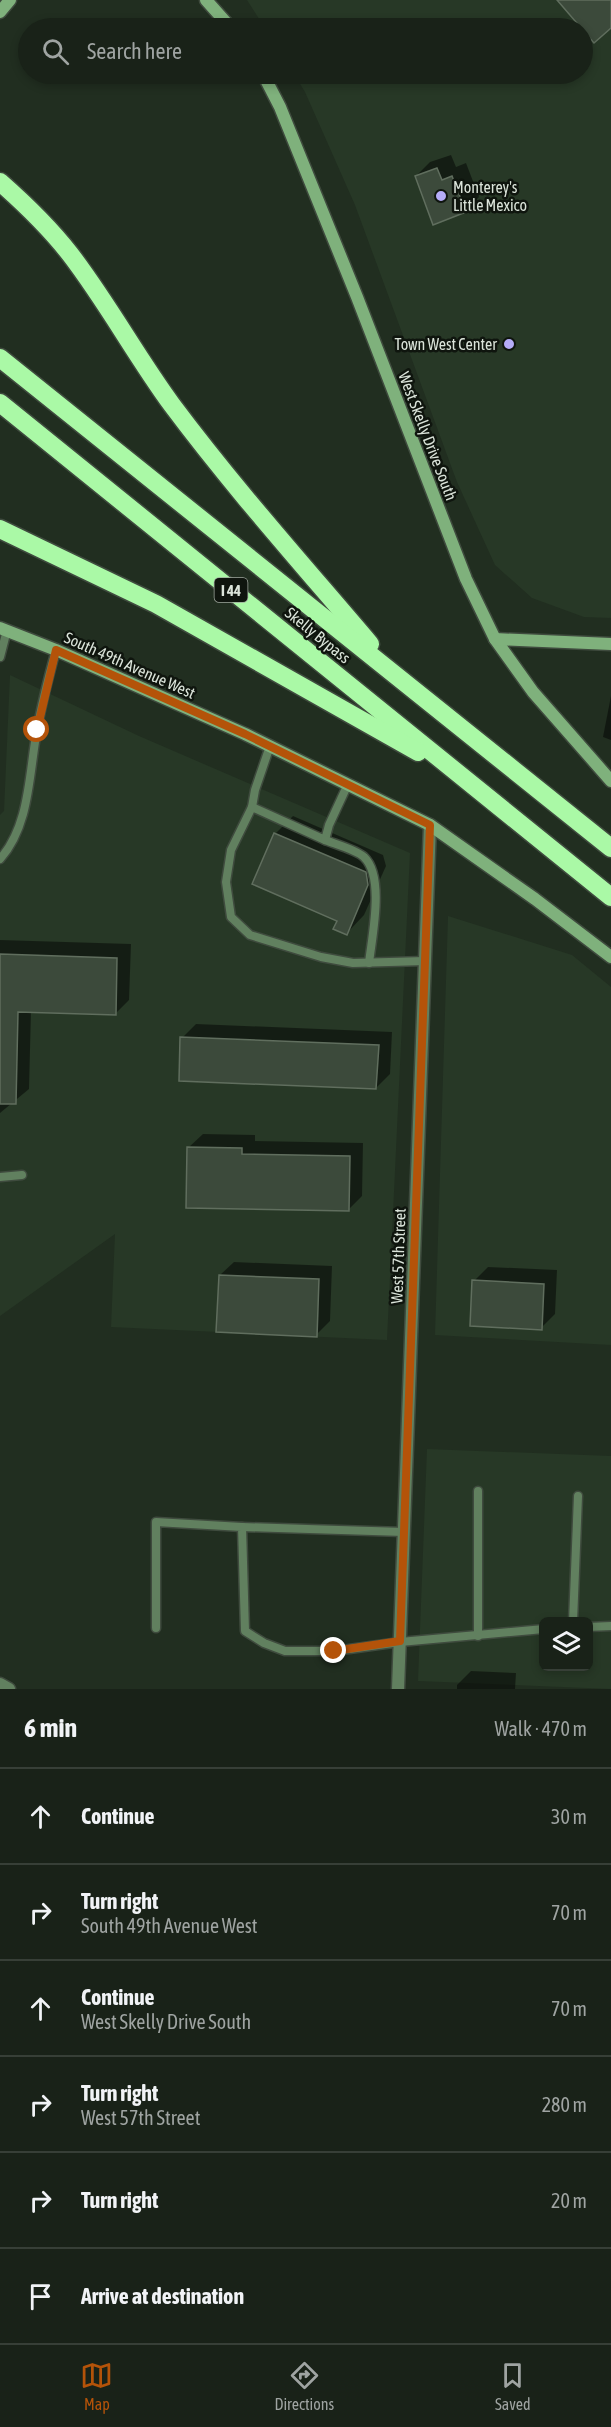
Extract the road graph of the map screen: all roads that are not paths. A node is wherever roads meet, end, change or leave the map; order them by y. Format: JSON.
{"nodes":[{"id":1,"x":10,"y":0,"type":"edge"},
{"id":2,"x":206,"y":0,"type":"edge"},
{"id":3,"x":0,"y":12,"type":"edge"},
{"id":4,"x":222,"y":18,"type":"edge"},
{"id":5,"x":268,"y":84,"type":"edge"},
{"id":6,"x":0,"y":182,"type":"edge"},
{"id":7,"x":0,"y":358,"type":"edge"},
{"id":8,"x":0,"y":403,"type":"edge"},
{"id":9,"x":0,"y":529,"type":"edge"},
{"id":10,"x":4,"y":629,"type":"edge"},
{"id":11,"x":495,"y":639,"type":"junction"},
{"id":12,"x":611,"y":644,"type":"edge"},
{"id":13,"x":56,"y":650,"type":"junction"},
{"id":14,"x":0,"y":657,"type":"edge"},
{"id":15,"x":398,"y":677,"type":"junction"},
{"id":16,"x":270,"y":747,"type":"junction"},
{"id":17,"x":462,"y":776,"type":"junction"},
{"id":18,"x":611,"y":781,"type":"edge"},
{"id":19,"x":348,"y":784,"type":"junction"},
{"id":20,"x":252,"y":807,"type":"junction"},
{"id":21,"x":430,"y":825,"type":"junction"},
{"id":22,"x":325,"y":840,"type":"junction"},
{"id":23,"x":611,"y":849,"type":"edge"},
{"id":24,"x":0,"y":859,"type":"edge"},
{"id":25,"x":611,"y":897,"type":"edge"},
{"id":26,"x":611,"y":957,"type":"edge"},
{"id":27,"x":425,"y":960,"type":"junction"},
{"id":28,"x":369,"y":963,"type":"junction"},
{"id":29,"x":22,"y":1175,"type":"dead end"},
{"id":30,"x":0,"y":1177,"type":"edge"},
{"id":31,"x":478,"y":1491,"type":"dead end"},
{"id":32,"x":578,"y":1496,"type":"dead end"},
{"id":33,"x":242,"y":1527,"type":"junction"},
{"id":34,"x":404,"y":1532,"type":"junction"},
{"id":35,"x":573,"y":1617,"type":"edge"},
{"id":36,"x":611,"y":1626,"type":"edge"},
{"id":37,"x":593,"y":1627,"type":"edge"},
{"id":38,"x":156,"y":1628,"type":"dead end"},
{"id":39,"x":539,"y":1629,"type":"edge"},
{"id":40,"x":478,"y":1636,"type":"junction"},
{"id":41,"x":400,"y":1641,"type":"junction"},
{"id":42,"x":0,"y":1684,"type":"edge"},
{"id":43,"x":9,"y":1689,"type":"edge"},
{"id":44,"x":398,"y":1689,"type":"edge"}],
"edges":[{"from":1,"to":3,"type":"street"},
{"from":2,"to":4,"type":"street"},
{"from":5,"to":11,"type":"street","name":"West Skelly Drive South"},
{"from":6,"to":15,"type":"highway"},
{"from":7,"to":15,"type":"highway","name":"Skelly Bypass","number":"I 44"},
{"from":8,"to":17,"type":"highway","name":"Skelly Bypass","number":"I 44"},
{"from":9,"to":17,"type":"highway"},
{"from":10,"to":13,"type":"street","name":"South 49th Avenue West"},
{"from":10,"to":14,"type":"lane"},
{"from":11,"to":12,"type":"street"},
{"from":11,"to":18,"type":"street","name":"West Skelly Drive South"},
{"from":13,"to":16,"type":"street","name":"South 49th Avenue West"},
{"from":13,"to":24,"type":"lane"},
{"from":15,"to":23,"type":"highway","name":"Skelly Bypass","number":"I 44"},
{"from":16,"to":19,"type":"street"},
{"from":16,"to":20,"type":"lane"},
{"from":17,"to":25,"type":"highway","name":"Skelly Bypass","number":"I 44"},
{"from":19,"to":21,"type":"street"},
{"from":19,"to":22,"type":"lane"},
{"from":20,"to":22,"type":"lane"},
{"from":20,"to":28,"type":"lane"},
{"from":21,"to":26,"type":"street"},
{"from":21,"to":27,"type":"street","name":"West 57th Street"},
{"from":22,"to":28,"type":"lane"},
{"from":27,"to":28,"type":"lane"},
{"from":27,"to":34,"type":"street","name":"West 57th Street"},
{"from":29,"to":30,"type":"lane"},
{"from":31,"to":40,"type":"lane"},
{"from":32,"to":35,"type":"lane"},
{"from":33,"to":34,"type":"lane"},
{"from":33,"to":38,"type":"lane"},
{"from":33,"to":41,"type":"lane"},
{"from":34,"to":41,"type":"street","name":"West 57th Street"},
{"from":36,"to":37,"type":"lane"},
{"from":39,"to":40,"type":"lane"},
{"from":40,"to":41,"type":"lane"},
{"from":41,"to":44,"type":"street","name":"West 57th Street"},
{"from":42,"to":43,"type":"street"}]}
